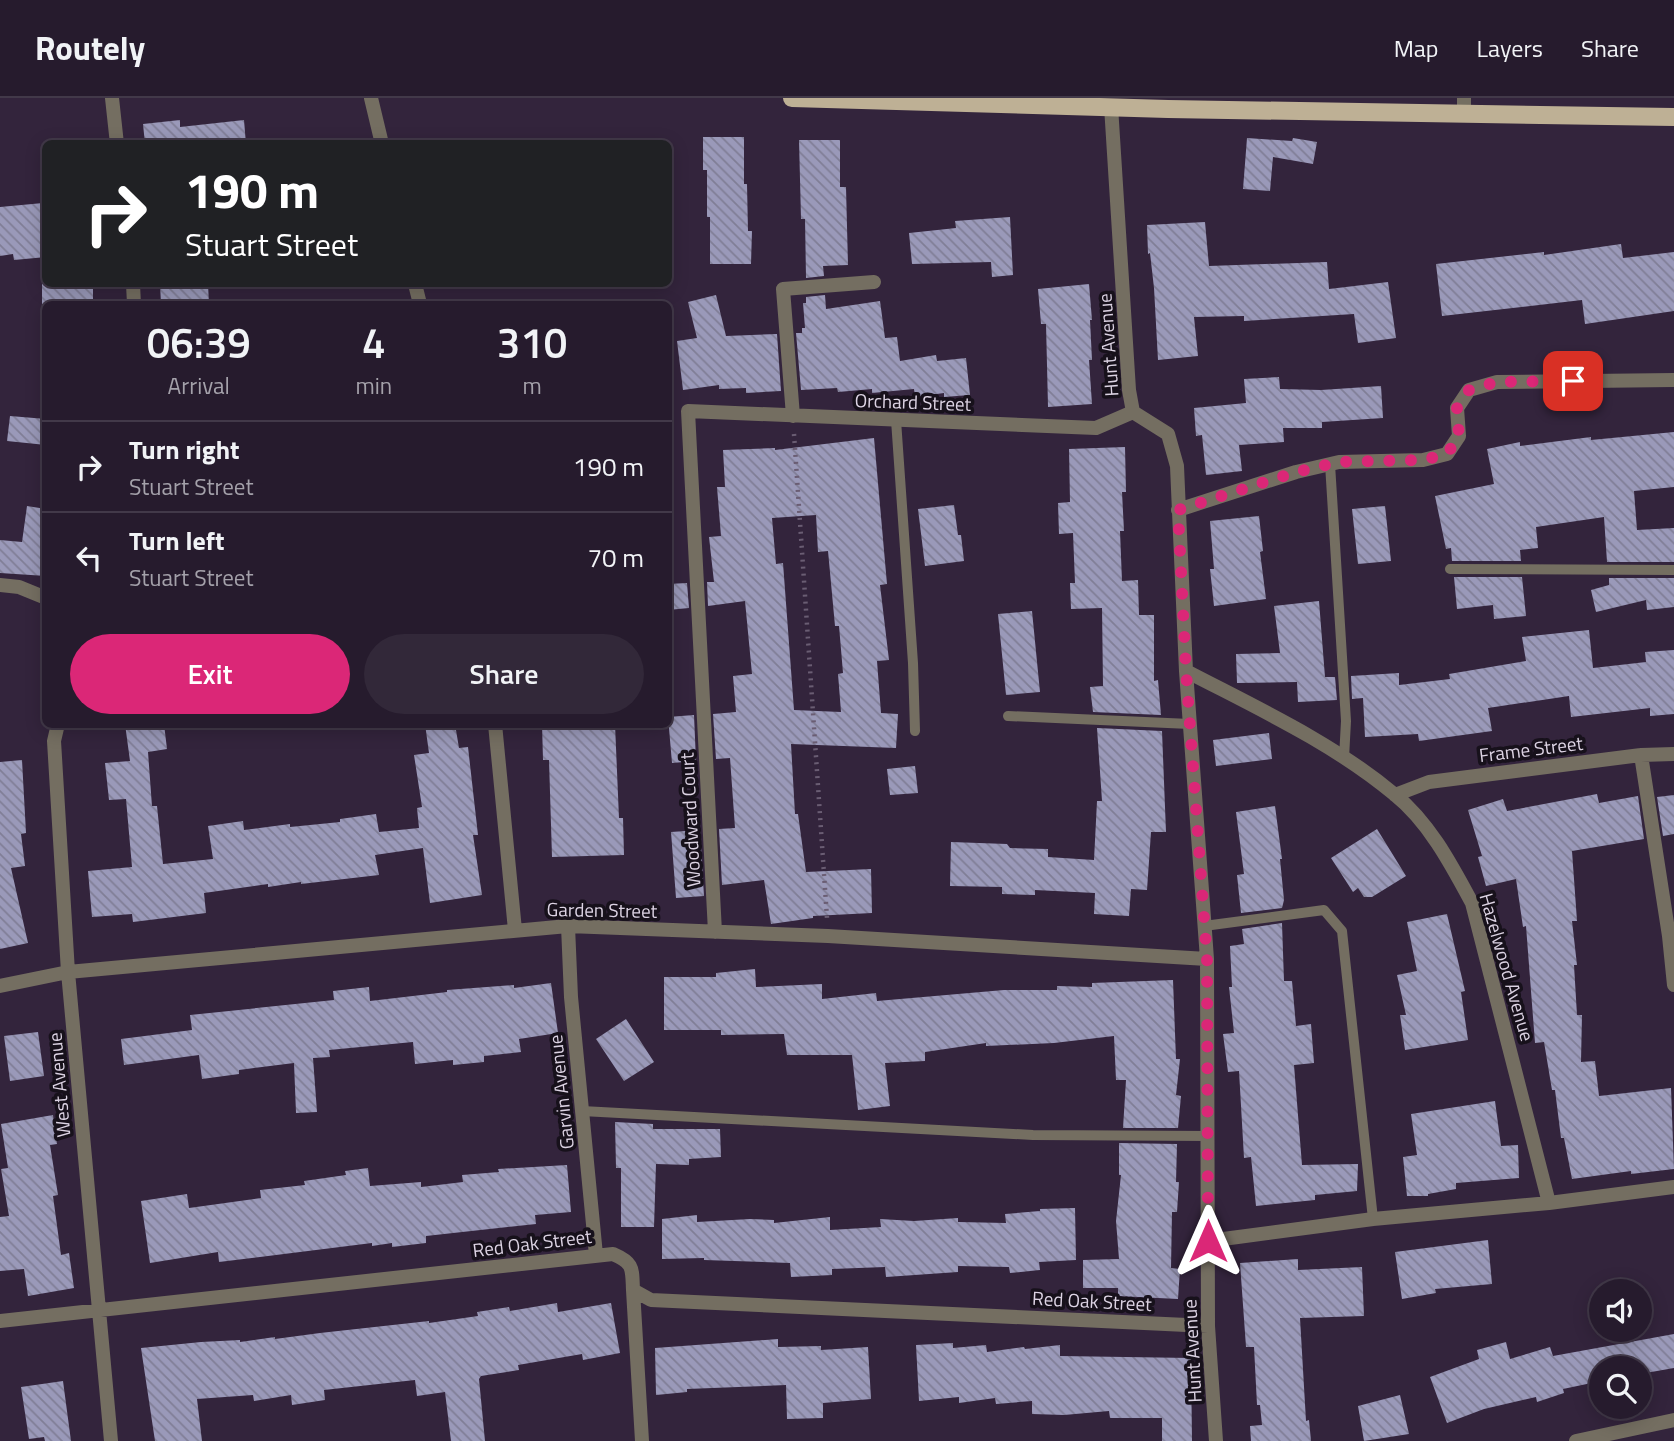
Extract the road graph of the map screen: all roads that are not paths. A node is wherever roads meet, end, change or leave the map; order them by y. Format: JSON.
{"nodes":[{"id":1,"x":112,"y":98,"type":"edge"},
{"id":2,"x":371,"y":98,"type":"edge"},
{"id":3,"x":792,"y":98,"type":"edge"},
{"id":4,"x":1270,"y":104,"type":"edge"},
{"id":5,"x":1111,"y":106,"type":"junction"},
{"id":6,"x":1464,"y":106,"type":"edge"},
{"id":7,"x":1674,"y":117,"type":"edge"},
{"id":8,"x":117,"y":140,"type":"edge"},
{"id":9,"x":381,"y":140,"type":"edge"},
{"id":10,"x":874,"y":282,"type":"dead end"},
{"id":11,"x":1674,"y":380,"type":"edge"},
{"id":12,"x":688,"y":411,"type":"joint"},
{"id":13,"x":1133,"y":412,"type":"junction"},
{"id":14,"x":793,"y":416,"type":"junction"},
{"id":15,"x":896,"y":420,"type":"junction"},
{"id":16,"x":1330,"y":464,"type":"junction"},
{"id":17,"x":1178,"y":510,"type":"junction"},
{"id":18,"x":1450,"y":569,"type":"dead end"},
{"id":19,"x":1674,"y":570,"type":"edge"},
{"id":20,"x":0,"y":585,"type":"edge"},
{"id":21,"x":42,"y":596,"type":"edge"},
{"id":22,"x":1186,"y":671,"type":"junction"},
{"id":23,"x":1008,"y":716,"type":"dead end"},
{"id":24,"x":1190,"y":724,"type":"junction"},
{"id":25,"x":57,"y":728,"type":"edge"},
{"id":26,"x":495,"y":728,"type":"edge"},
{"id":27,"x":915,"y":731,"type":"dead end"},
{"id":28,"x":1674,"y":754,"type":"edge"},
{"id":29,"x":1642,"y":755,"type":"junction"},
{"id":30,"x":1344,"y":758,"type":"junction"},
{"id":31,"x":1395,"y":795,"type":"junction"},
{"id":32,"x":568,"y":926,"type":"junction"},
{"id":33,"x":1204,"y":926,"type":"junction"},
{"id":34,"x":516,"y":930,"type":"junction"},
{"id":35,"x":715,"y":932,"type":"junction"},
{"id":36,"x":1672,"y":936,"type":"edge"},
{"id":37,"x":1207,"y":959,"type":"junction"},
{"id":38,"x":68,"y":972,"type":"junction"},
{"id":39,"x":1674,"y":985,"type":"edge"},
{"id":40,"x":0,"y":986,"type":"edge"},
{"id":41,"x":582,"y":1111,"type":"junction"},
{"id":42,"x":1208,"y":1136,"type":"junction"},
{"id":43,"x":1674,"y":1187,"type":"edge"},
{"id":44,"x":1549,"y":1203,"type":"junction"},
{"id":45,"x":1373,"y":1219,"type":"junction"},
{"id":46,"x":1208,"y":1241,"type":"junction"},
{"id":47,"x":596,"y":1255,"type":"junction"},
{"id":48,"x":633,"y":1290,"type":"junction"},
{"id":49,"x":99,"y":1311,"type":"junction"},
{"id":50,"x":0,"y":1321,"type":"edge"},
{"id":51,"x":1208,"y":1326,"type":"junction"},
{"id":52,"x":1674,"y":1420,"type":"edge"},
{"id":53,"x":111,"y":1441,"type":"edge"},
{"id":54,"x":642,"y":1441,"type":"edge"},
{"id":55,"x":1216,"y":1441,"type":"edge"},
{"id":56,"x":1576,"y":1441,"type":"edge"}],
"edges":[{"from":1,"to":8,"type":"street"},
{"from":2,"to":9,"type":"street"},
{"from":3,"to":5,"type":"main road"},
{"from":4,"to":5,"type":"main road"},
{"from":4,"to":6,"type":"main road"},
{"from":5,"to":13,"type":"street","name":"Hunt Avenue"},
{"from":6,"to":7,"type":"main road"},
{"from":10,"to":14,"type":"street"},
{"from":11,"to":16,"type":"street"},
{"from":12,"to":14,"type":"street","name":"Orchard Street"},
{"from":12,"to":35,"type":"street","name":"Woodward Court"},
{"from":13,"to":15,"type":"street","name":"Orchard Street"},
{"from":13,"to":17,"type":"street","name":"Hunt Avenue"},
{"from":14,"to":15,"type":"street","name":"Orchard Street"},
{"from":15,"to":27,"type":"lane"},
{"from":16,"to":17,"type":"street"},
{"from":16,"to":30,"type":"lane"},
{"from":17,"to":22,"type":"street","name":"Hunt Avenue"},
{"from":18,"to":19,"type":"lane"},
{"from":20,"to":21,"type":"street"},
{"from":22,"to":24,"type":"street","name":"Hunt Avenue"},
{"from":22,"to":30,"type":"street","name":"Hazelwood Avenue"},
{"from":23,"to":24,"type":"lane"},
{"from":24,"to":33,"type":"street","name":"Hunt Avenue"},
{"from":25,"to":38,"type":"street","name":"West Avenue"},
{"from":26,"to":34,"type":"street"},
{"from":28,"to":29,"type":"street","name":"Frame Street"},
{"from":29,"to":31,"type":"street","name":"Frame Street"},
{"from":29,"to":36,"type":"street"},
{"from":30,"to":31,"type":"street","name":"Hazelwood Avenue"},
{"from":31,"to":44,"type":"street","name":"Hazelwood Avenue"},
{"from":32,"to":34,"type":"street","name":"Garden Street"},
{"from":32,"to":35,"type":"street","name":"Garden Street"},
{"from":32,"to":41,"type":"street","name":"Garvin Avenue"},
{"from":33,"to":37,"type":"street","name":"Hunt Avenue"},
{"from":33,"to":45,"type":"lane"},
{"from":34,"to":38,"type":"street","name":"Garden Street"},
{"from":35,"to":37,"type":"street","name":"Garden Street"},
{"from":36,"to":39,"type":"street"},
{"from":37,"to":42,"type":"street","name":"Hunt Avenue"},
{"from":38,"to":40,"type":"street","name":"Garden Street"},
{"from":38,"to":49,"type":"street","name":"West Avenue"},
{"from":41,"to":42,"type":"lane"},
{"from":41,"to":47,"type":"street","name":"Garvin Avenue"},
{"from":42,"to":46,"type":"street","name":"Hunt Avenue"},
{"from":43,"to":44,"type":"street"},
{"from":44,"to":45,"type":"street"},
{"from":45,"to":46,"type":"street"},
{"from":46,"to":51,"type":"street","name":"Hunt Avenue"},
{"from":47,"to":48,"type":"street","name":"Red Oak Street"},
{"from":47,"to":49,"type":"street","name":"Red Oak Street"},
{"from":48,"to":51,"type":"street","name":"Red Oak Street"},
{"from":48,"to":54,"type":"street"},
{"from":49,"to":50,"type":"street","name":"Red Oak Street"},
{"from":49,"to":53,"type":"street","name":"West Avenue"},
{"from":51,"to":55,"type":"street","name":"Hunt Avenue"},
{"from":52,"to":56,"type":"street"}]}
